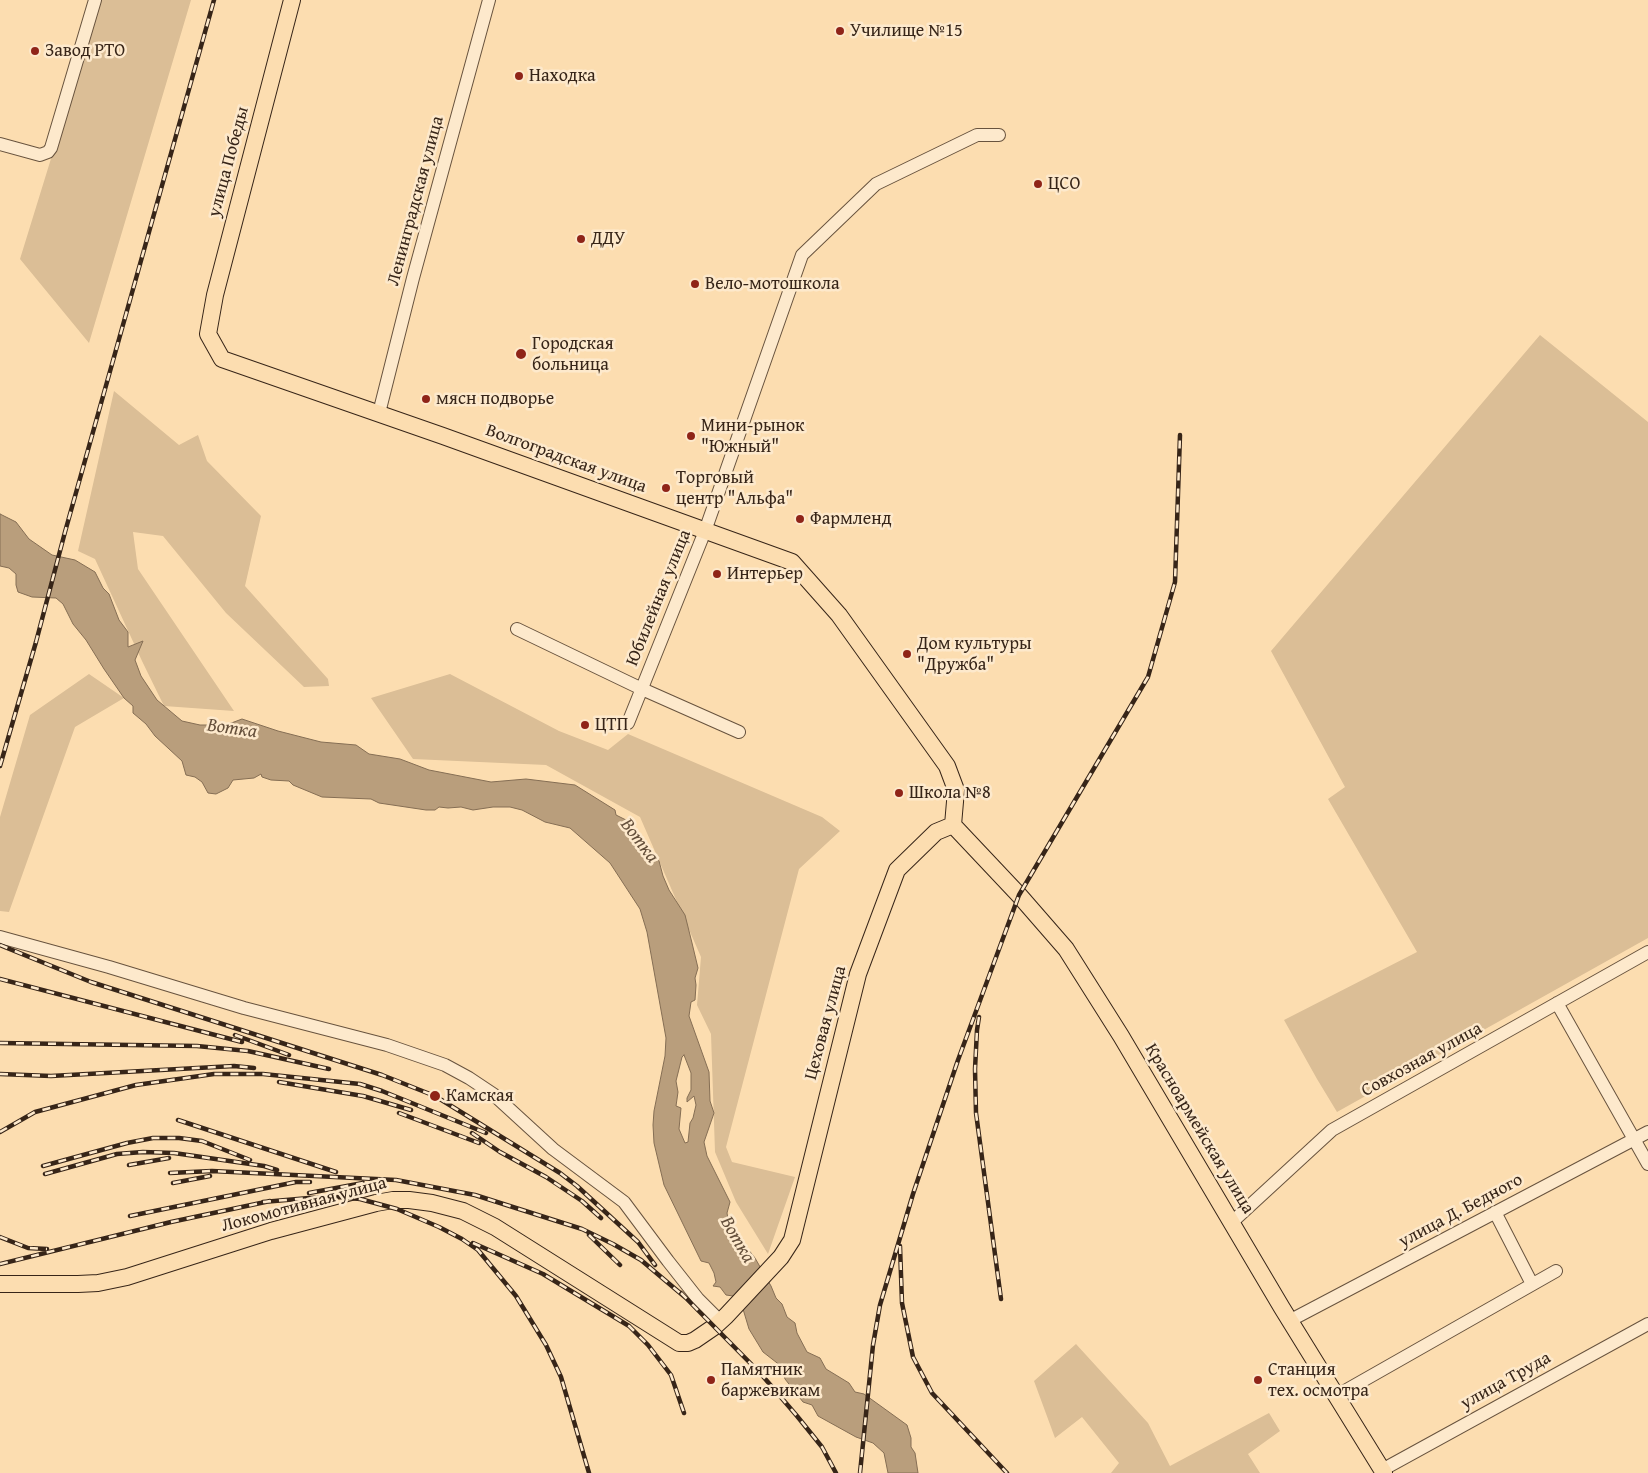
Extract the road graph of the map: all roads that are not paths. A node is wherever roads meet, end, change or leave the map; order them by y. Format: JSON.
{"nodes":[{"id":1,"x":95,"y":0,"type":"edge"},
{"id":2,"x":292,"y":0,"type":"edge"},
{"id":3,"x":490,"y":0,"type":"edge"},
{"id":4,"x":1000,"y":135,"type":"dead end"},
{"id":5,"x":0,"y":144,"type":"edge"},
{"id":6,"x":208,"y":334,"type":"joint"},
{"id":7,"x":379,"y":413,"type":"junction"},
{"id":8,"x":705,"y":530,"type":"junction"},
{"id":9,"x":517,"y":629,"type":"dead end"},
{"id":10,"x":642,"y":689,"type":"junction"},
{"id":11,"x":628,"y":724,"type":"dead end"},
{"id":12,"x":739,"y":732,"type":"dead end"},
{"id":13,"x":953,"y":825,"type":"junction"},
{"id":14,"x":0,"y":937,"type":"edge"},
{"id":15,"x":1648,"y":952,"type":"edge"},
{"id":16,"x":1557,"y":1003,"type":"junction"},
{"id":17,"x":1648,"y":1132,"type":"edge"},
{"id":18,"x":1634,"y":1140,"type":"junction"},
{"id":19,"x":1648,"y":1164,"type":"edge"},
{"id":20,"x":1495,"y":1212,"type":"junction"},
{"id":21,"x":1232,"y":1223,"type":"junction"},
{"id":22,"x":1556,"y":1271,"type":"dead end"},
{"id":23,"x":0,"y":1284,"type":"edge"},
{"id":24,"x":1532,"y":1284,"type":"junction"},
{"id":25,"x":723,"y":1318,"type":"junction"},
{"id":26,"x":1289,"y":1320,"type":"junction"},
{"id":27,"x":1648,"y":1324,"type":"edge"},
{"id":28,"x":1336,"y":1396,"type":"junction"},
{"id":29,"x":1383,"y":1471,"type":"edge"}],
"edges":[{"from":1,"to":5,"type":"street"},
{"from":2,"to":6,"type":"main road","name":"улица Победы"},
{"from":3,"to":7,"type":"street","name":"Ленинградская улица"},
{"from":4,"to":8,"type":"street","name":"Юбилейная улица"},
{"from":6,"to":7,"type":"main road","name":"Волгоградская улица"},
{"from":7,"to":8,"type":"main road","name":"Волгоградская улица"},
{"from":8,"to":10,"type":"street","name":"Юбилейная улица"},
{"from":8,"to":13,"type":"main road","name":"Волгоградская улица"},
{"from":9,"to":10,"type":"street"},
{"from":10,"to":11,"type":"street","name":"Юбилейная улица"},
{"from":10,"to":12,"type":"street"},
{"from":13,"to":21,"type":"main road","name":"Красноармейская улица"},
{"from":13,"to":25,"type":"main road","name":"Цеховая улица"},
{"from":14,"to":25,"type":"street"},
{"from":15,"to":16,"type":"street","name":"Совхозная улица"},
{"from":16,"to":18,"type":"street"},
{"from":16,"to":21,"type":"street","name":"Совхозная улица"},
{"from":17,"to":18,"type":"street","name":"улица Д. Бедного"},
{"from":18,"to":19,"type":"street"},
{"from":18,"to":20,"type":"street","name":"улица Д. Бедного"},
{"from":20,"to":24,"type":"street"},
{"from":20,"to":26,"type":"street","name":"улица Д. Бедного"},
{"from":21,"to":26,"type":"main road","name":"Красноармейская улица"},
{"from":22,"to":24,"type":"street"},
{"from":23,"to":25,"type":"main road","name":"Локомотивная улица"},
{"from":24,"to":28,"type":"street"},
{"from":26,"to":28,"type":"main road","name":"Красноармейская улица"},
{"from":27,"to":29,"type":"street","name":"улица Труда"},
{"from":28,"to":29,"type":"main road","name":"Красноармейская улица"}]}
